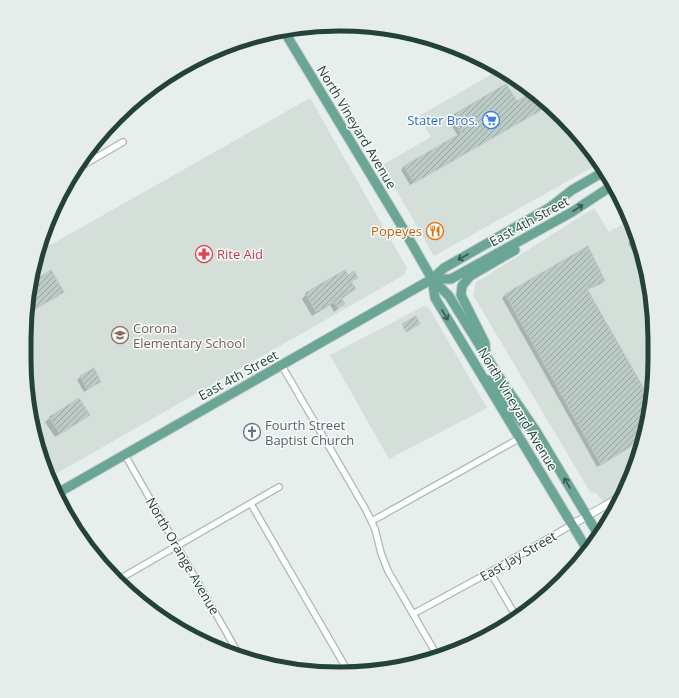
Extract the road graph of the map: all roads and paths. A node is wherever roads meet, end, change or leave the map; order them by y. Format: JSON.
{"nodes":[{"id":1,"x":287,"y":36,"type":"edge"},
{"id":2,"x":123,"y":142,"type":"dead end"},
{"id":3,"x":87,"y":163,"type":"edge"},
{"id":4,"x":600,"y":174,"type":"edge"},
{"id":5,"x":608,"y":188,"type":"edge"},
{"id":6,"x":562,"y":217,"type":"junction"},
{"id":7,"x":432,"y":279,"type":"junction"},
{"id":8,"x":486,"y":356,"type":"junction"},
{"id":9,"x":282,"y":366,"type":"junction"},
{"id":10,"x":484,"y":379,"type":"junction"},
{"id":11,"x":536,"y":431,"type":"junction"},
{"id":12,"x":520,"y":438,"type":"junction"},
{"id":13,"x":125,"y":455,"type":"junction"},
{"id":14,"x":279,"y":487,"type":"dead end"},
{"id":15,"x":61,"y":491,"type":"edge"},
{"id":16,"x":613,"y":501,"type":"edge"},
{"id":17,"x":251,"y":504,"type":"junction"},
{"id":18,"x":587,"y":516,"type":"junction"},
{"id":19,"x":372,"y":521,"type":"junction"},
{"id":20,"x":573,"y":524,"type":"junction"},
{"id":21,"x":596,"y":530,"type":"edge"},
{"id":22,"x":585,"y":545,"type":"edge"},
{"id":23,"x":176,"y":546,"type":"junction"},
{"id":24,"x":490,"y":572,"type":"junction"},
{"id":25,"x":122,"y":578,"type":"edge"},
{"id":26,"x":514,"y":613,"type":"edge"},
{"id":27,"x":413,"y":614,"type":"junction"},
{"id":28,"x":236,"y":650,"type":"edge"},
{"id":29,"x":435,"y":652,"type":"edge"},
{"id":30,"x":345,"y":667,"type":"edge"}],
"edges":[{"from":1,"to":7,"type":"main road","name":"North Vineyard Avenue"},
{"from":2,"to":3,"type":"street"},
{"from":4,"to":7,"type":"main road","name":"East 4th Street","one_way":true},
{"from":6,"to":5,"type":"main road","name":"East 4th Street","one_way":true},
{"from":6,"to":7,"type":"main road","name":"East 4th Street"},
{"from":6,"to":8,"type":"main road"},
{"from":7,"to":8,"type":"main road","name":"North Vineyard Avenue"},
{"from":7,"to":9,"type":"main road","name":"East 4th Street"},
{"from":7,"to":10,"type":"main road","name":"North Vineyard Avenue","one_way":true},
{"from":8,"to":11,"type":"main road","name":"North Vineyard Avenue"},
{"from":9,"to":13,"type":"main road","name":"East 4th Street"},
{"from":9,"to":19,"type":"street"},
{"from":10,"to":11,"type":"main road"},
{"from":10,"to":12,"type":"main road","name":"North Vineyard Avenue"},
{"from":18,"to":11,"type":"main road","name":"North Vineyard Avenue","one_way":true},
{"from":12,"to":19,"type":"street"},
{"from":12,"to":20,"type":"main road","name":"North Vineyard Avenue"},
{"from":13,"to":15,"type":"main road","name":"East 4th Street"},
{"from":13,"to":23,"type":"street","name":"North Orange Avenue"},
{"from":14,"to":17,"type":"street"},
{"from":16,"to":18,"type":"street","name":"East Jay Street"},
{"from":17,"to":23,"type":"street"},
{"from":17,"to":30,"type":"street"},
{"from":18,"to":20,"type":"street","name":"East Jay Street"},
{"from":18,"to":21,"type":"main road","name":"North Vineyard Avenue"},
{"from":19,"to":27,"type":"street"},
{"from":20,"to":22,"type":"main road","name":"North Vineyard Avenue"},
{"from":20,"to":24,"type":"street","name":"East Jay Street"},
{"from":23,"to":25,"type":"street"},
{"from":23,"to":28,"type":"street","name":"North Orange Avenue"},
{"from":24,"to":26,"type":"street"},
{"from":24,"to":27,"type":"street","name":"East Jay Street"},
{"from":27,"to":29,"type":"street"}]}
